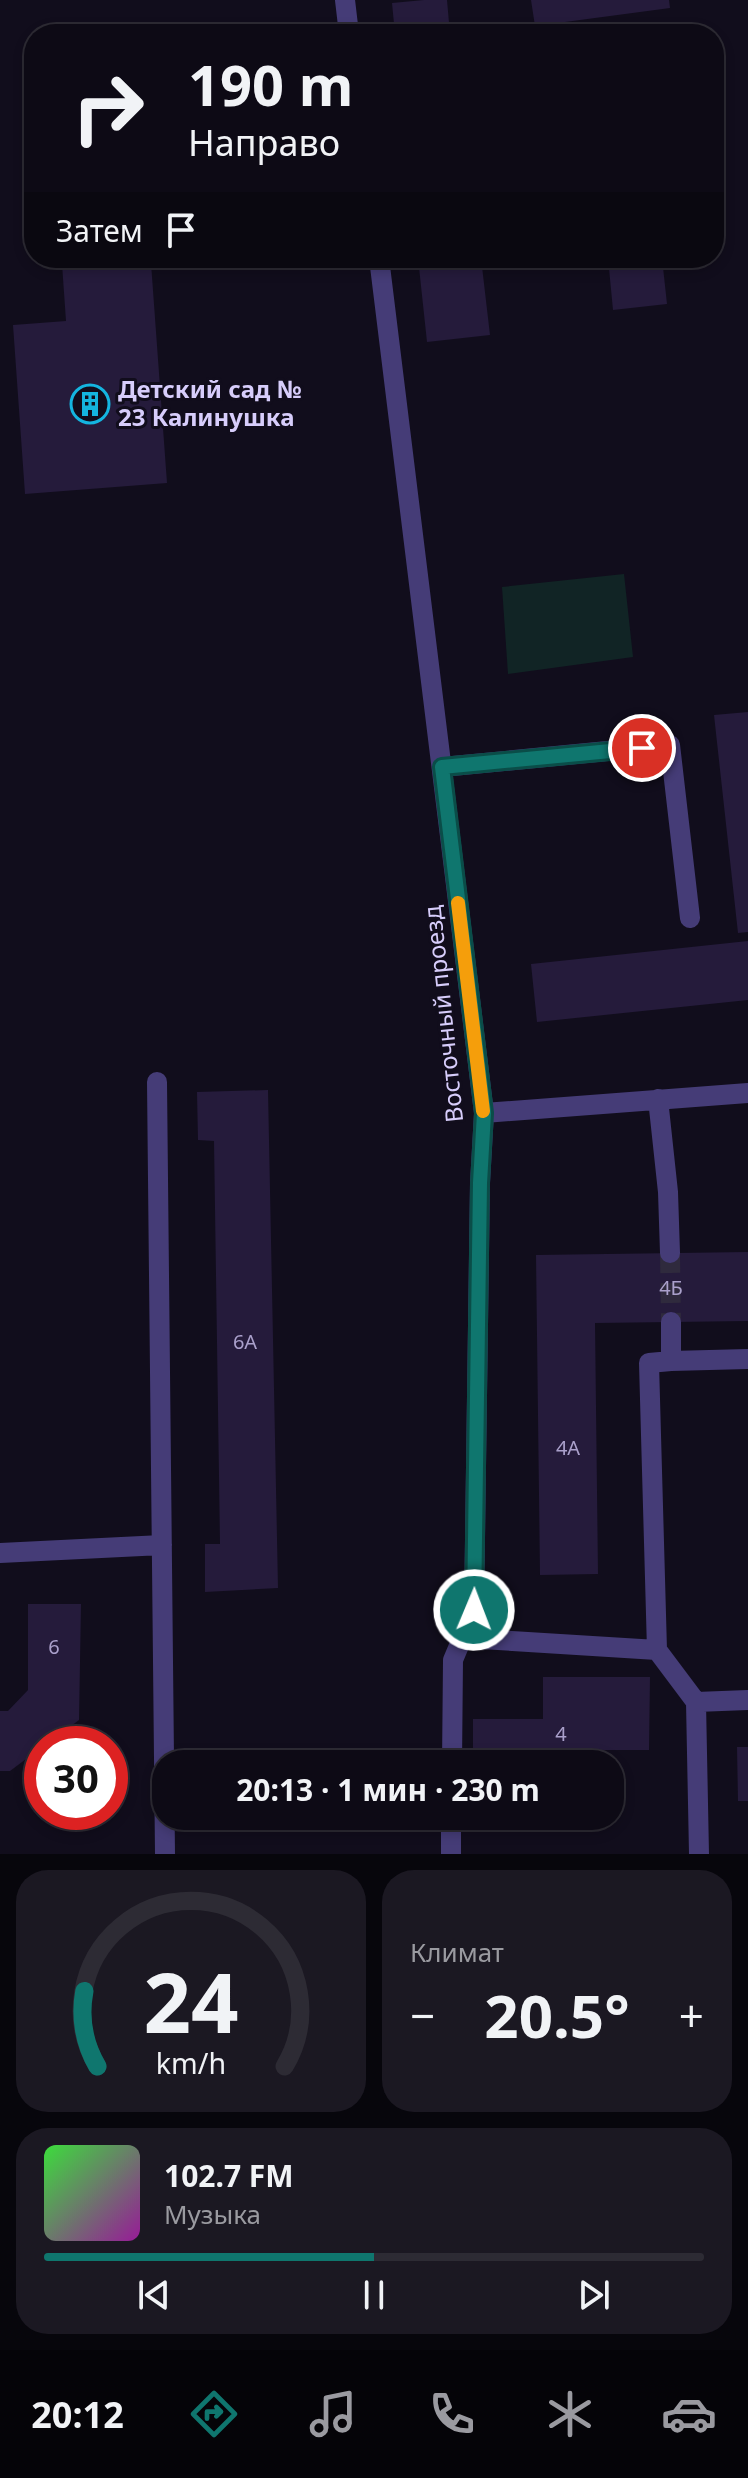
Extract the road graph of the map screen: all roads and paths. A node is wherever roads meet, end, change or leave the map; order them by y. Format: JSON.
{"nodes":[{"id":1,"x":345,"y":0,"type":"edge"},
{"id":2,"x":348,"y":24,"type":"edge"},
{"id":3,"x":380,"y":268,"type":"edge"},
{"id":4,"x":442,"y":767,"type":"junction"},
{"id":5,"x":690,"y":918,"type":"dead end"},
{"id":6,"x":157,"y":1082,"type":"dead end"},
{"id":7,"x":748,"y":1093,"type":"edge"},
{"id":8,"x":658,"y":1099,"type":"junction"},
{"id":9,"x":484,"y":1113,"type":"junction"},
{"id":10,"x":670,"y":1253,"type":"tunnel mouth"},
{"id":11,"x":671,"y":1322,"type":"tunnel mouth"},
{"id":12,"x":748,"y":1359,"type":"edge"},
{"id":13,"x":671,"y":1361,"type":"junction"},
{"id":14,"x":162,"y":1545,"type":"junction"},
{"id":15,"x":0,"y":1553,"type":"edge"},
{"id":16,"x":465,"y":1638,"type":"junction"},
{"id":17,"x":657,"y":1650,"type":"junction"},
{"id":18,"x":748,"y":1700,"type":"edge"},
{"id":19,"x":696,"y":1702,"type":"junction"},
{"id":20,"x":452,"y":1750,"type":"edge"},
{"id":21,"x":451,"y":1830,"type":"edge"},
{"id":22,"x":165,"y":1854,"type":"edge"},
{"id":23,"x":451,"y":1854,"type":"edge"},
{"id":24,"x":699,"y":1854,"type":"edge"}],
"edges":[{"from":1,"to":2,"type":"street"},
{"from":3,"to":4,"type":"street","name":"Восточный проезд"},
{"from":4,"to":5,"type":"street"},
{"from":4,"to":9,"type":"street","name":"Восточный проезд"},
{"from":6,"to":14,"type":"street"},
{"from":7,"to":8,"type":"street"},
{"from":8,"to":9,"type":"street"},
{"from":8,"to":10,"type":"street"},
{"from":9,"to":16,"type":"street","name":"Восточный проезд"},
{"from":11,"to":13,"type":"street"},
{"from":12,"to":13,"type":"street"},
{"from":13,"to":17,"type":"street"},
{"from":14,"to":15,"type":"street"},
{"from":14,"to":22,"type":"street"},
{"from":16,"to":17,"type":"street"},
{"from":16,"to":20,"type":"street","name":"Восточный проезд"},
{"from":17,"to":19,"type":"street"},
{"from":18,"to":19,"type":"street"},
{"from":19,"to":24,"type":"street"},
{"from":21,"to":23,"type":"street"}]}
